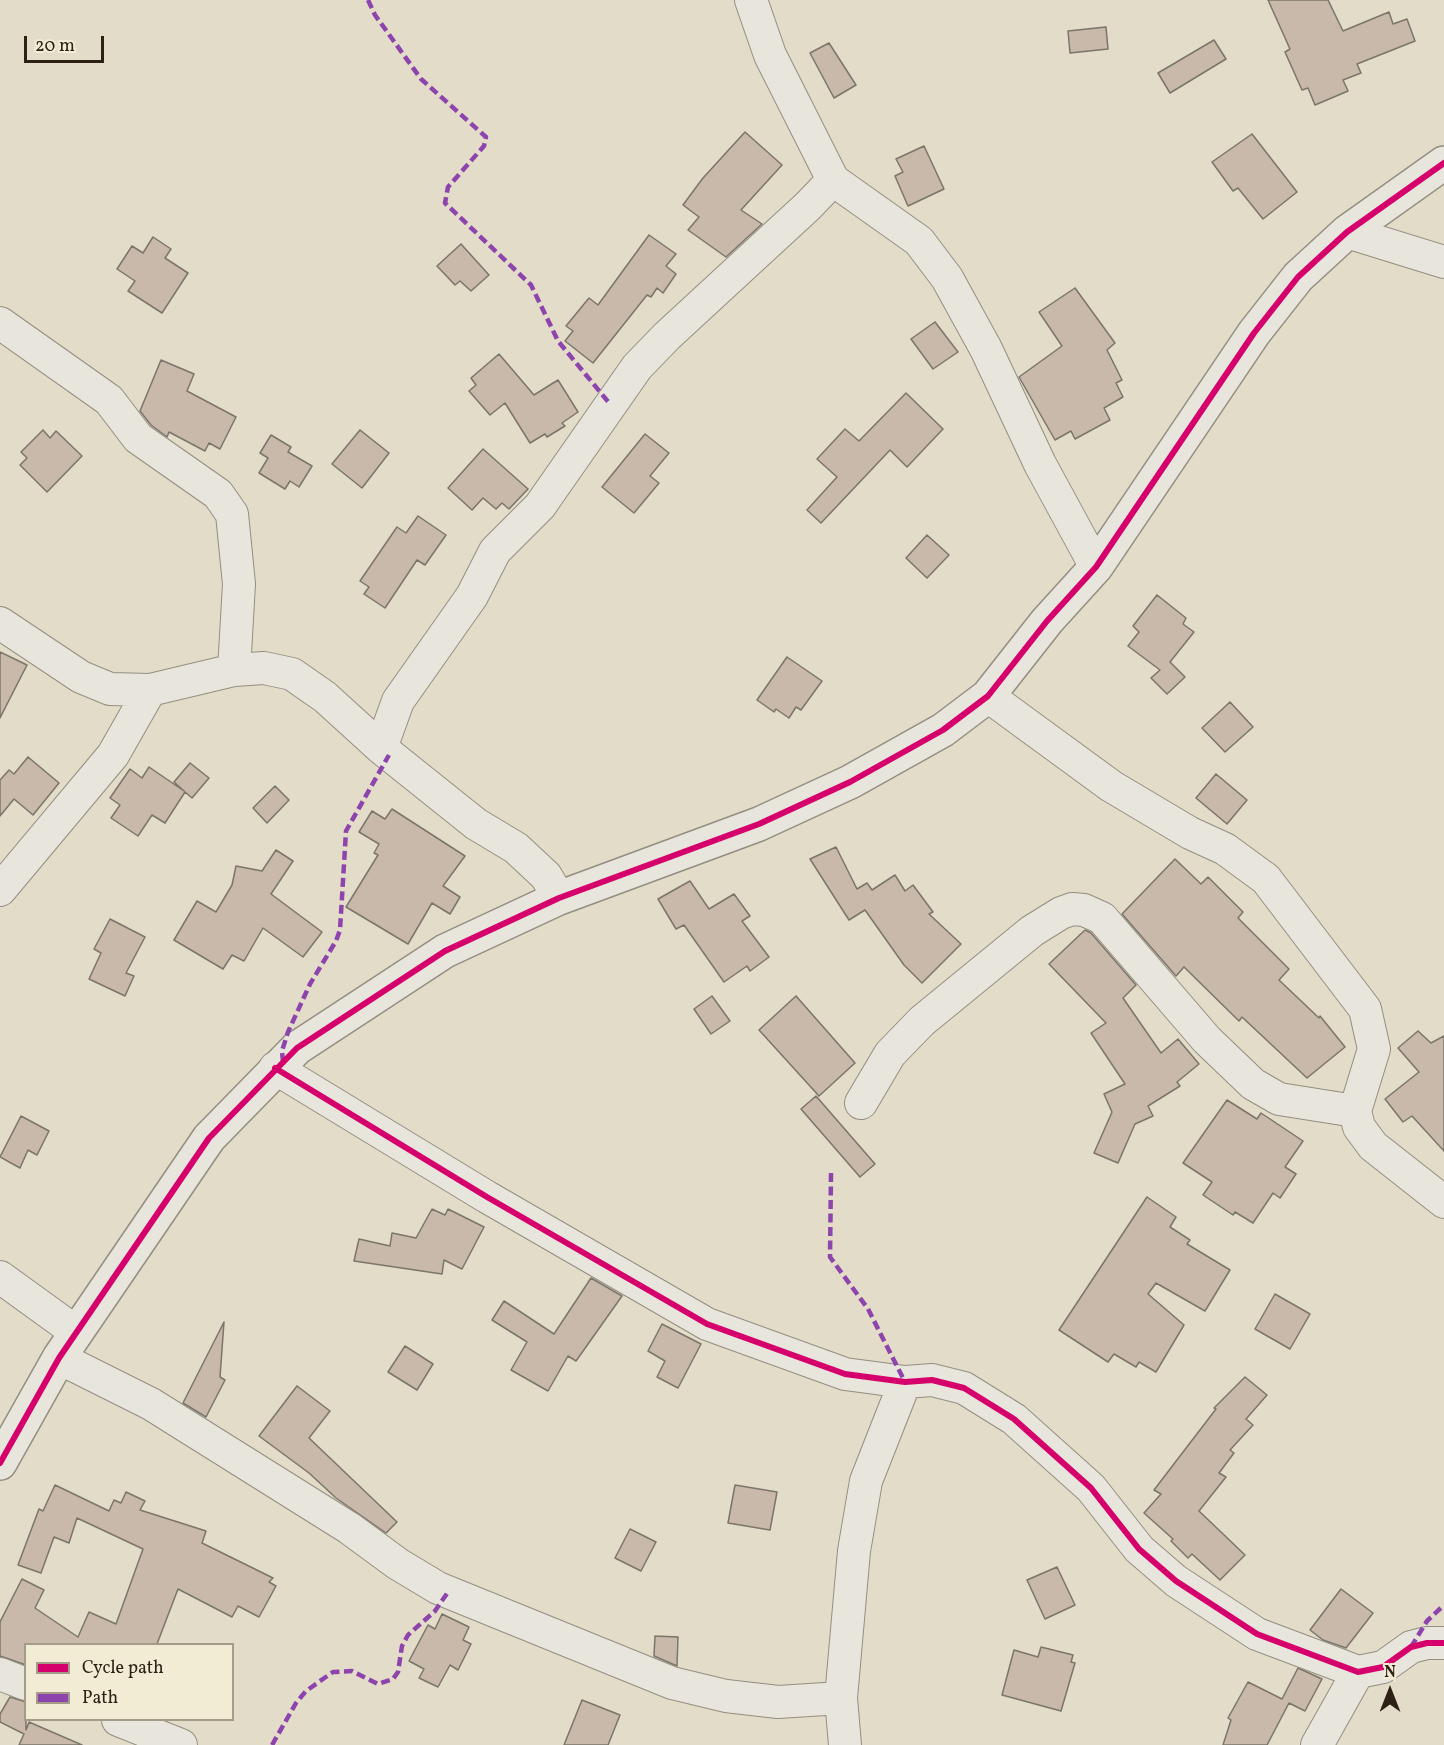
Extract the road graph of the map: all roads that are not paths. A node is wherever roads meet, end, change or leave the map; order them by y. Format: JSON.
{"nodes":[{"id":1,"x":752,"y":0,"type":"edge"},
{"id":2,"x":1444,"y":163,"type":"edge"},
{"id":3,"x":832,"y":180,"type":"junction"},
{"id":4,"x":1347,"y":232,"type":"junction"},
{"id":5,"x":1444,"y":262,"type":"edge"},
{"id":6,"x":0,"y":323,"type":"edge"},
{"id":7,"x":1096,"y":567,"type":"junction"},
{"id":8,"x":0,"y":623,"type":"edge"},
{"id":9,"x":234,"y":669,"type":"junction"},
{"id":10,"x":150,"y":690,"type":"junction"},
{"id":11,"x":988,"y":696,"type":"junction"},
{"id":12,"x":381,"y":748,"type":"junction"},
{"id":13,"x":0,"y":890,"type":"edge"},
{"id":14,"x":559,"y":898,"type":"junction"},
{"id":15,"x":276,"y":1068,"type":"junction"},
{"id":16,"x":861,"y":1104,"type":"dead end"},
{"id":17,"x":1356,"y":1111,"type":"junction"},
{"id":18,"x":1444,"y":1202,"type":"edge"},
{"id":19,"x":0,"y":1277,"type":"edge"},
{"id":20,"x":67,"y":1345,"type":"junction"},
{"id":21,"x":905,"y":1382,"type":"junction"},
{"id":22,"x":0,"y":1462,"type":"edge"},
{"id":23,"x":1444,"y":1643,"type":"edge"},
{"id":24,"x":1358,"y":1671,"type":"junction"},
{"id":25,"x":0,"y":1674,"type":"edge"},
{"id":26,"x":24,"y":1683,"type":"edge"},
{"id":27,"x":841,"y":1698,"type":"junction"},
{"id":28,"x":123,"y":1721,"type":"edge"},
{"id":29,"x":181,"y":1745,"type":"edge"},
{"id":30,"x":845,"y":1745,"type":"edge"},
{"id":31,"x":1317,"y":1745,"type":"edge"}],
"edges":[{"from":1,"to":3,"type":"street"},
{"from":2,"to":4,"type":"street"},
{"from":3,"to":7,"type":"street"},
{"from":3,"to":12,"type":"street"},
{"from":4,"to":5,"type":"street"},
{"from":4,"to":7,"type":"street"},
{"from":6,"to":9,"type":"street"},
{"from":7,"to":11,"type":"street"},
{"from":8,"to":10,"type":"street"},
{"from":9,"to":10,"type":"street"},
{"from":9,"to":12,"type":"street"},
{"from":10,"to":13,"type":"street"},
{"from":11,"to":14,"type":"street"},
{"from":11,"to":17,"type":"street"},
{"from":12,"to":14,"type":"street"},
{"from":14,"to":15,"type":"street"},
{"from":15,"to":20,"type":"street"},
{"from":15,"to":21,"type":"street"},
{"from":16,"to":17,"type":"street"},
{"from":17,"to":18,"type":"street"},
{"from":19,"to":20,"type":"street"},
{"from":20,"to":22,"type":"street"},
{"from":20,"to":27,"type":"street"},
{"from":21,"to":24,"type":"street"},
{"from":21,"to":27,"type":"street"},
{"from":23,"to":24,"type":"street"},
{"from":24,"to":31,"type":"street"},
{"from":25,"to":26,"type":"street"},
{"from":27,"to":30,"type":"street"},
{"from":28,"to":29,"type":"street"}]}
